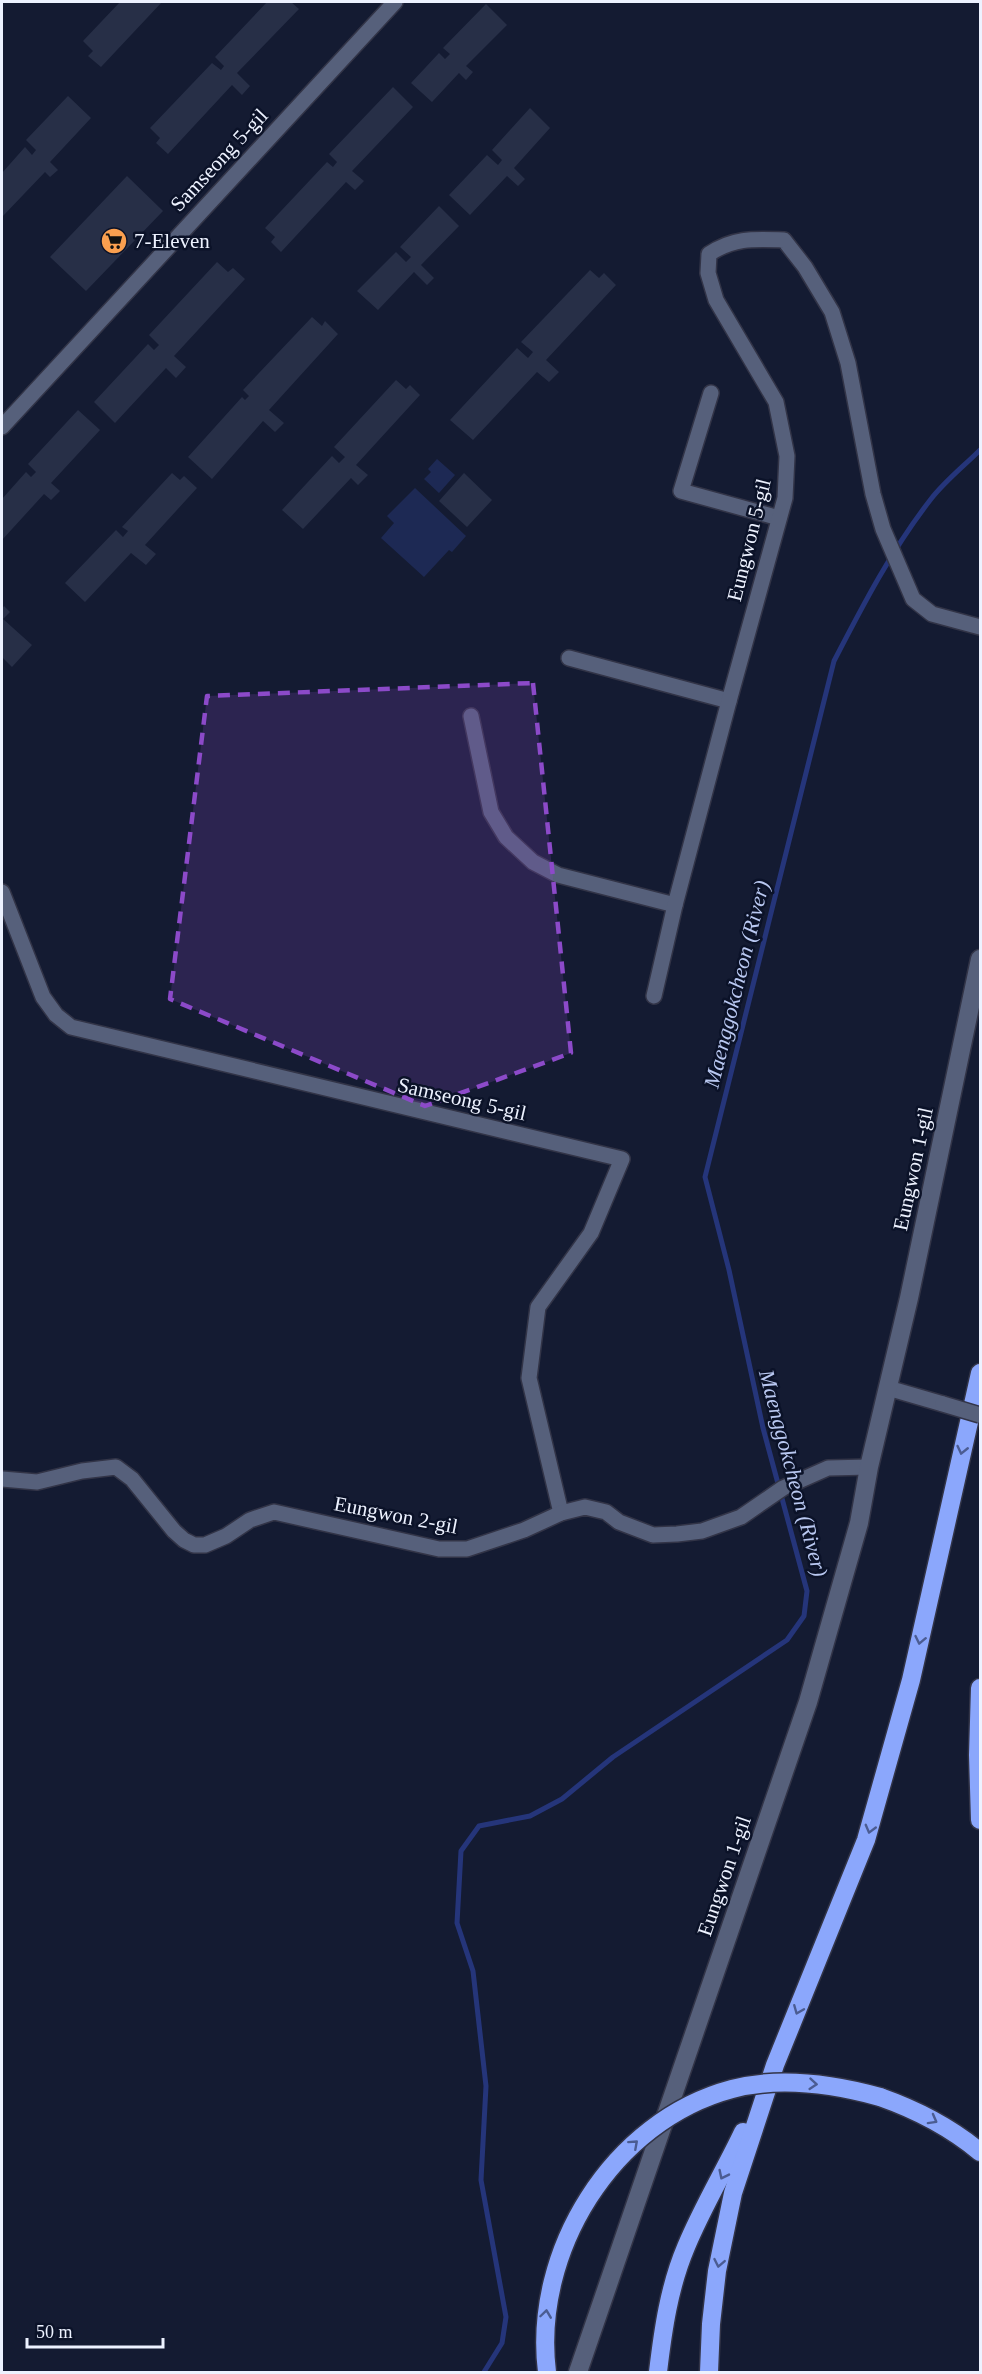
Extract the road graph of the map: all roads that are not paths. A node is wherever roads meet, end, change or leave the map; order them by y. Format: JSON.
{"nodes":[{"id":1,"x":395,"y":2,"type":"edge"},
{"id":2,"x":711,"y":393,"type":"dead end"},
{"id":3,"x":2,"y":427,"type":"edge"},
{"id":4,"x":779,"y":518,"type":"junction"},
{"id":5,"x":981,"y":627,"type":"edge"},
{"id":6,"x":569,"y":658,"type":"dead end"},
{"id":7,"x":729,"y":700,"type":"junction"},
{"id":8,"x":471,"y":716,"type":"dead end"},
{"id":9,"x":2,"y":892,"type":"edge"},
{"id":10,"x":675,"y":905,"type":"junction"},
{"id":11,"x":981,"y":959,"type":"edge"},
{"id":12,"x":654,"y":996,"type":"dead end"},
{"id":13,"x":981,"y":1373,"type":"edge"},
{"id":14,"x":888,"y":1388,"type":"junction"},
{"id":15,"x":981,"y":1415,"type":"edge"},
{"id":16,"x":869,"y":1467,"type":"junction"},
{"id":17,"x":2,"y":1479,"type":"edge"},
{"id":18,"x":561,"y":1513,"type":"junction"},
{"id":19,"x":981,"y":1688,"type":"edge"},
{"id":20,"x":981,"y":1820,"type":"edge"},
{"id":21,"x":775,"y":2065,"type":"junction"},
{"id":22,"x":981,"y":2152,"type":"edge"},
{"id":23,"x":547,"y":2373,"type":"edge"},
{"id":24,"x":578,"y":2373,"type":"edge"},
{"id":25,"x":658,"y":2373,"type":"edge"},
{"id":26,"x":709,"y":2373,"type":"edge"}],
"edges":[{"from":1,"to":3,"type":"street","name":"Samseong 5-gil"},
{"from":2,"to":4,"type":"street"},
{"from":4,"to":5,"type":"street","name":"Eungwon 5-gil"},
{"from":4,"to":7,"type":"street","name":"Eungwon 5-gil"},
{"from":6,"to":7,"type":"street"},
{"from":7,"to":10,"type":"street","name":"Eungwon 5-gil"},
{"from":8,"to":10,"type":"street"},
{"from":9,"to":18,"type":"street","name":"Samseong 5-gil"},
{"from":10,"to":12,"type":"street","name":"Eungwon 5-gil"},
{"from":11,"to":14,"type":"street","name":"Eungwon 1-gil"},
{"from":13,"to":21,"type":"highway","one_way":true},
{"from":14,"to":15,"type":"street","bridge":true},
{"from":14,"to":16,"type":"street","name":"Eungwon 1-gil"},
{"from":16,"to":18,"type":"street","name":"Eungwon 2-gil"},
{"from":16,"to":24,"type":"street","name":"Eungwon 1-gil"},
{"from":17,"to":18,"type":"street","name":"Eungwon 2-gil"},
{"from":19,"to":20,"type":"highway"},
{"from":21,"to":25,"type":"highway","one_way":true},
{"from":21,"to":26,"type":"highway","one_way":true},
{"from":23,"to":22,"type":"highway","one_way":true,"bridge":true}]}
